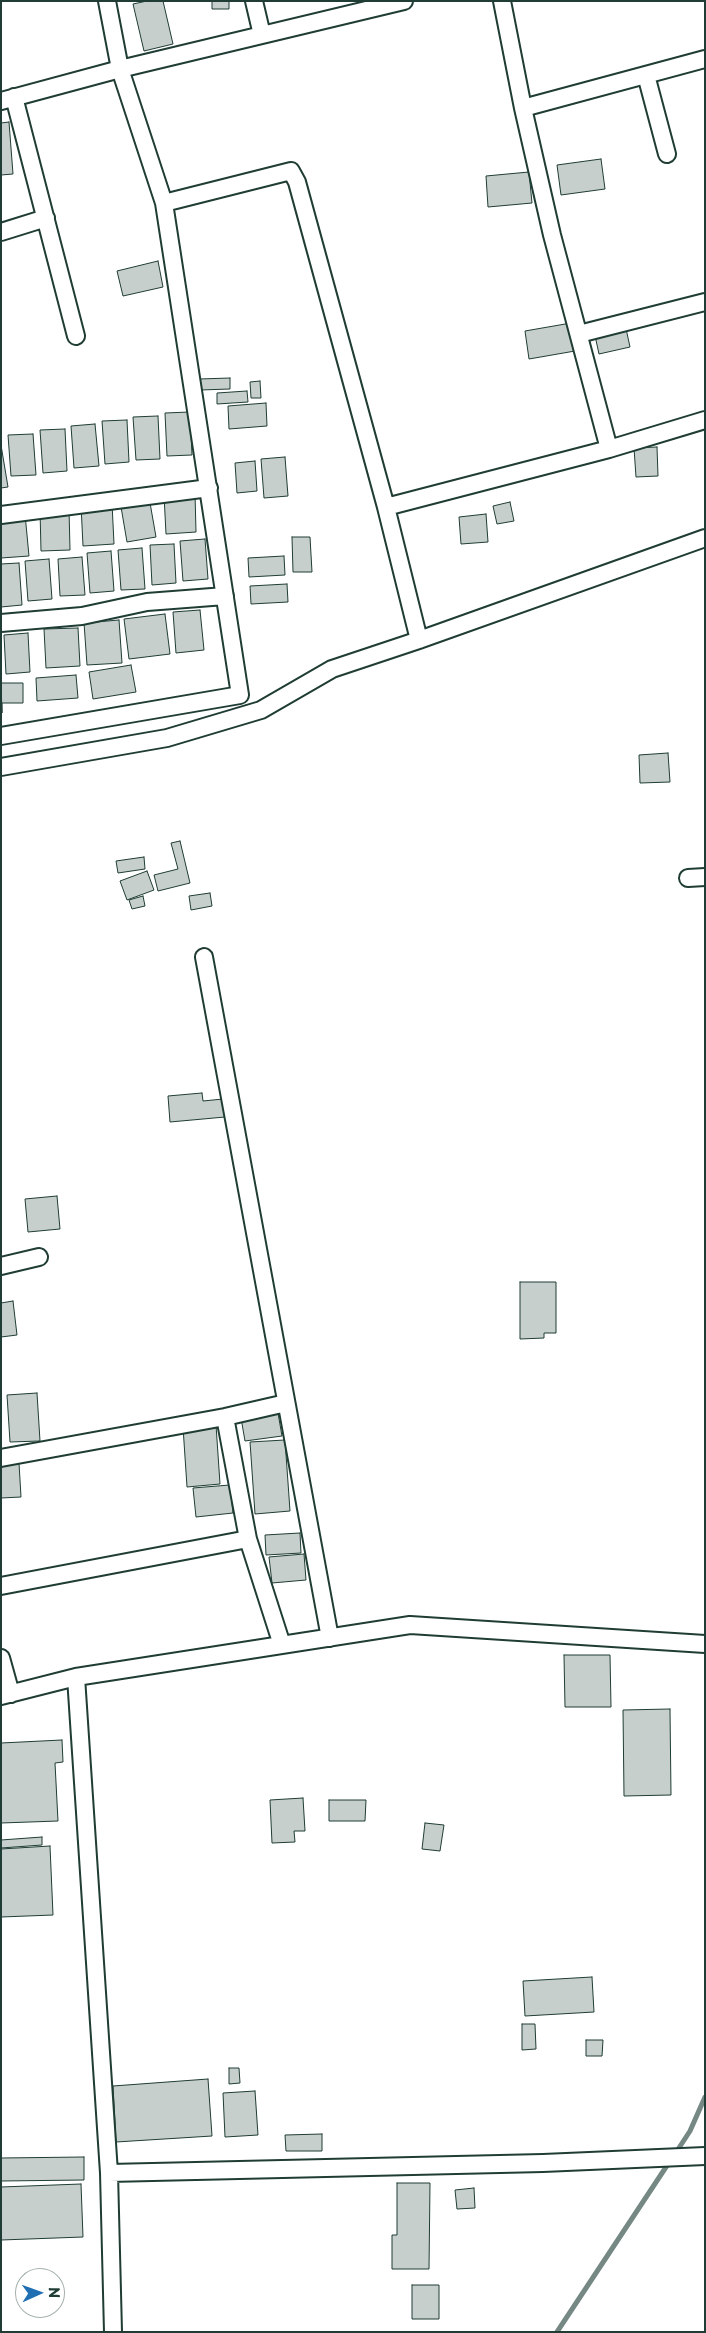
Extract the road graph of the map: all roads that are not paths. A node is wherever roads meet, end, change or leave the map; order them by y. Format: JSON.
{"nodes":[{"id":1,"x":107,"y":1,"type":"edge"},
{"id":2,"x":254,"y":1,"type":"edge"},
{"id":3,"x":404,"y":1,"type":"edge"},
{"id":4,"x":502,"y":1,"type":"edge"},
{"id":5,"x":262,"y":35,"type":"junction"},
{"id":6,"x":705,"y":59,"type":"edge"},
{"id":7,"x":120,"y":70,"type":"junction"},
{"id":8,"x":646,"y":75,"type":"junction"},
{"id":9,"x":8,"y":99,"type":"edge"},
{"id":10,"x":523,"y":108,"type":"junction"},
{"id":11,"x":667,"y":154,"type":"dead end"},
{"id":12,"x":164,"y":202,"type":"junction"},
{"id":13,"x":46,"y":218,"type":"junction"},
{"id":14,"x":1,"y":232,"type":"edge"},
{"id":15,"x":705,"y":302,"type":"edge"},
{"id":16,"x":579,"y":334,"type":"junction"},
{"id":17,"x":76,"y":336,"type":"dead end"},
{"id":18,"x":705,"y":420,"type":"edge"},
{"id":19,"x":609,"y":449,"type":"junction"},
{"id":20,"x":210,"y":488,"type":"junction"},
{"id":21,"x":386,"y":508,"type":"junction"},
{"id":22,"x":1,"y":515,"type":"edge"},
{"id":23,"x":705,"y":538,"type":"edge"},
{"id":24,"x":225,"y":596,"type":"junction"},
{"id":25,"x":1,"y":623,"type":"edge"},
{"id":26,"x":419,"y":640,"type":"junction"},
{"id":27,"x":1,"y":736,"type":"edge"},
{"id":28,"x":1,"y":766,"type":"edge"},
{"id":29,"x":705,"y":877,"type":"edge"},
{"id":30,"x":688,"y":878,"type":"dead end"},
{"id":31,"x":204,"y":957,"type":"dead end"},
{"id":32,"x":39,"y":1257,"type":"dead end"},
{"id":33,"x":1,"y":1266,"type":"edge"},
{"id":34,"x":286,"y":1403,"type":"junction"},
{"id":35,"x":225,"y":1417,"type":"junction"},
{"id":36,"x":1,"y":1458,"type":"edge"},
{"id":37,"x":248,"y":1539,"type":"junction"},
{"id":38,"x":1,"y":1586,"type":"edge"},
{"id":39,"x":330,"y":1638,"type":"junction"},
{"id":40,"x":705,"y":1644,"type":"edge"},
{"id":41,"x":282,"y":1645,"type":"junction"},
{"id":42,"x":1,"y":1658,"type":"edge"},
{"id":43,"x":76,"y":1678,"type":"junction"},
{"id":44,"x":6,"y":1695,"type":"edge"},
{"id":45,"x":705,"y":2156,"type":"edge"},
{"id":46,"x":109,"y":2173,"type":"junction"},
{"id":47,"x":113,"y":2332,"type":"edge"}],
"edges":[{"from":1,"to":7,"type":"street"},
{"from":2,"to":5,"type":"street"},
{"from":3,"to":5,"type":"street"},
{"from":4,"to":10,"type":"street"},
{"from":5,"to":7,"type":"street"},
{"from":6,"to":8,"type":"street"},
{"from":7,"to":9,"type":"street"},
{"from":7,"to":12,"type":"street"},
{"from":8,"to":10,"type":"street"},
{"from":8,"to":11,"type":"street"},
{"from":9,"to":13,"type":"street"},
{"from":10,"to":16,"type":"street"},
{"from":12,"to":20,"type":"street"},
{"from":12,"to":21,"type":"street"},
{"from":13,"to":14,"type":"street"},
{"from":13,"to":17,"type":"street"},
{"from":15,"to":16,"type":"street"},
{"from":16,"to":19,"type":"street"},
{"from":18,"to":19,"type":"street"},
{"from":19,"to":21,"type":"street"},
{"from":20,"to":22,"type":"street"},
{"from":20,"to":24,"type":"street"},
{"from":21,"to":26,"type":"street"},
{"from":23,"to":26,"type":"street"},
{"from":24,"to":25,"type":"street"},
{"from":24,"to":27,"type":"street"},
{"from":26,"to":28,"type":"street"},
{"from":29,"to":30,"type":"street"},
{"from":31,"to":34,"type":"street"},
{"from":32,"to":33,"type":"street"},
{"from":34,"to":35,"type":"street"},
{"from":34,"to":39,"type":"street"},
{"from":35,"to":36,"type":"street"},
{"from":35,"to":37,"type":"street"},
{"from":37,"to":38,"type":"street"},
{"from":37,"to":41,"type":"street"},
{"from":39,"to":40,"type":"street"},
{"from":39,"to":41,"type":"street"},
{"from":41,"to":43,"type":"street"},
{"from":42,"to":44,"type":"street"},
{"from":43,"to":44,"type":"street"},
{"from":43,"to":46,"type":"street"},
{"from":45,"to":46,"type":"street"},
{"from":46,"to":47,"type":"street"}]}
